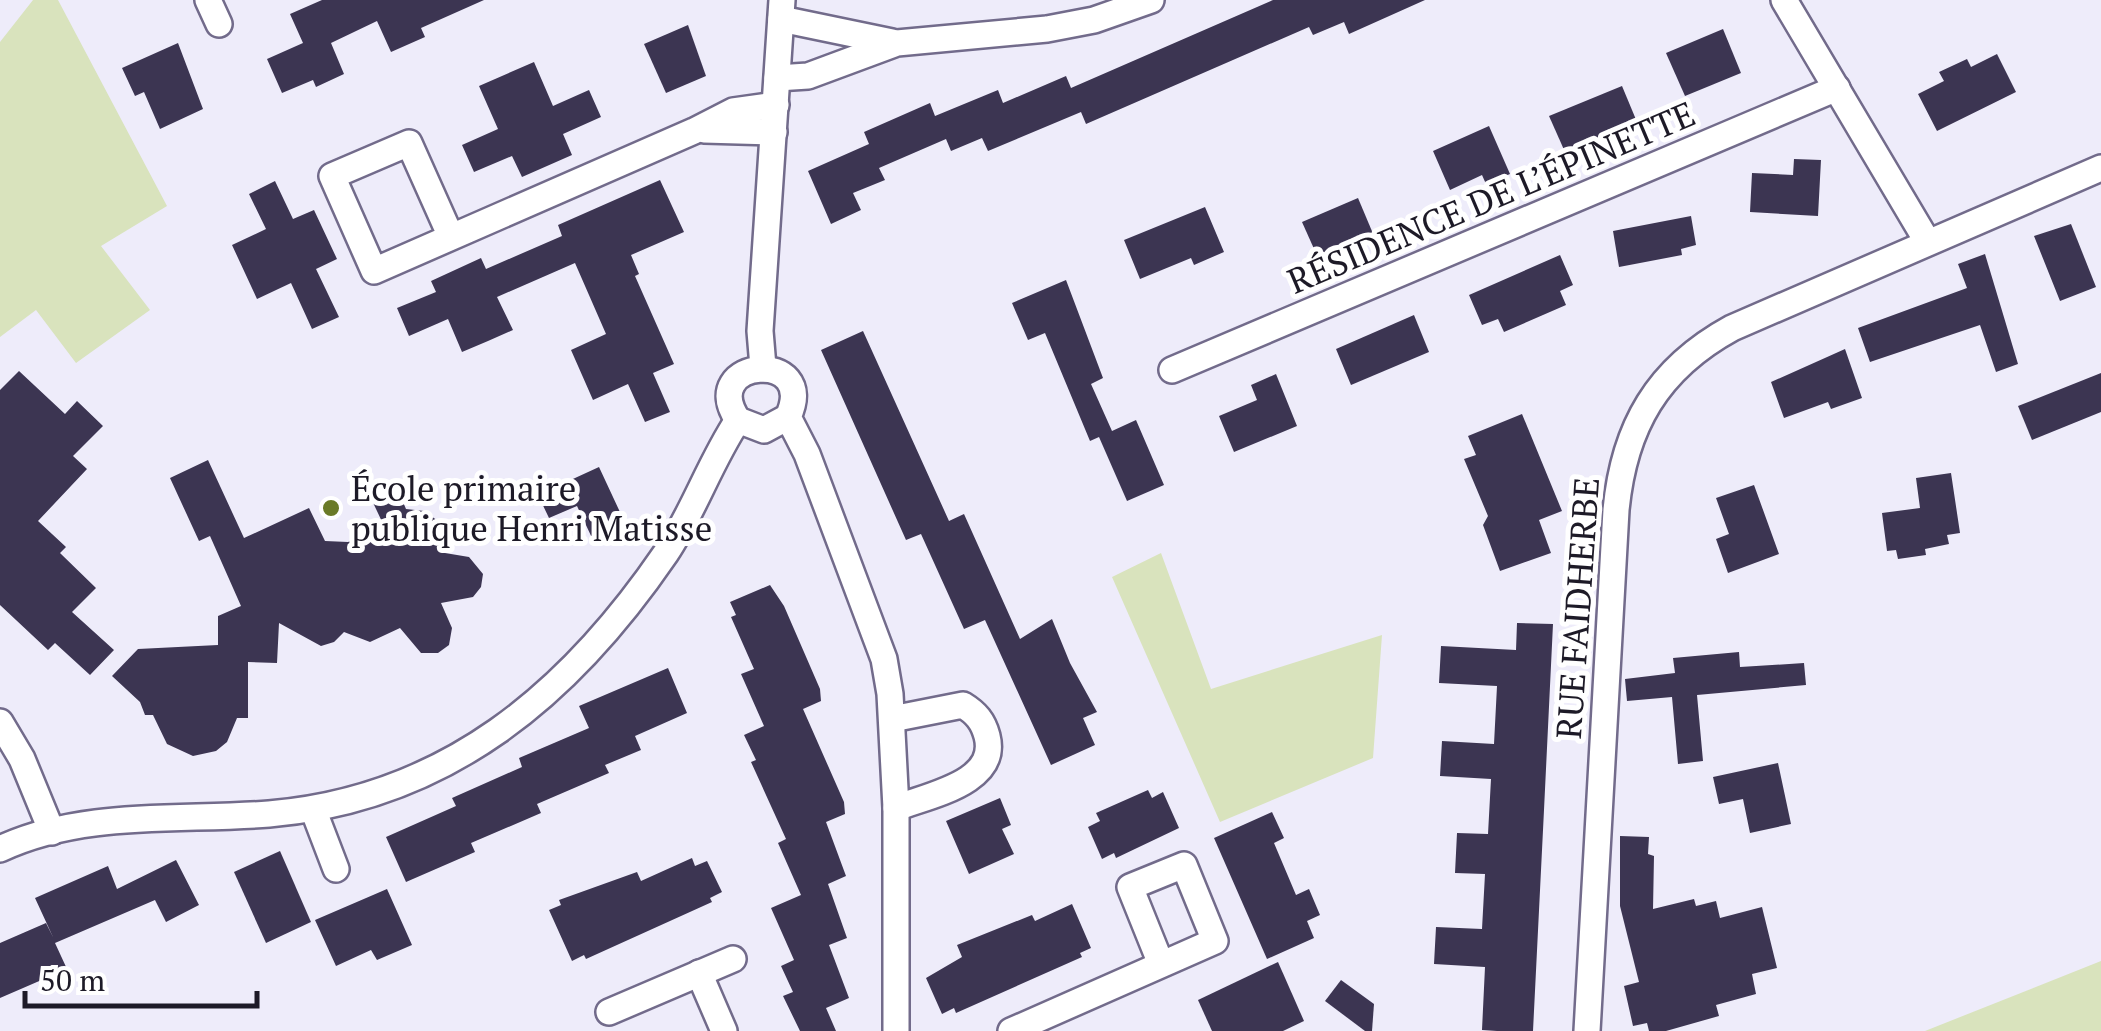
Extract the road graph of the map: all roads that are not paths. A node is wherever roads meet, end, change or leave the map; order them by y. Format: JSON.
{"nodes":[{"id":1,"x":1151,"y":0,"type":"edge"},
{"id":2,"x":1784,"y":0,"type":"edge"},
{"id":3,"x":781,"y":9,"type":"edge"},
{"id":4,"x":898,"y":43,"type":"junction"},
{"id":5,"x":778,"y":78,"type":"junction"},
{"id":6,"x":1837,"y":88,"type":"junction"},
{"id":7,"x":776,"y":105,"type":"junction"},
{"id":8,"x":694,"y":131,"type":"junction"},
{"id":9,"x":774,"y":132,"type":"junction"},
{"id":10,"x":2101,"y":168,"type":"edge"},
{"id":11,"x":450,"y":237,"type":"junction"},
{"id":12,"x":1926,"y":241,"type":"junction"},
{"id":13,"x":763,"y":368,"type":"junction"},
{"id":14,"x":1172,"y":370,"type":"dead end"},
{"id":15,"x":788,"y":417,"type":"junction"},
{"id":16,"x":738,"y":420,"type":"junction"},
{"id":17,"x":892,"y":719,"type":"junction"},
{"id":18,"x":0,"y":722,"type":"edge"},
{"id":19,"x":896,"y":808,"type":"junction"},
{"id":20,"x":314,"y":809,"type":"junction"},
{"id":21,"x":52,"y":832,"type":"junction"},
{"id":22,"x":0,"y":849,"type":"edge"},
{"id":23,"x":336,"y":868,"type":"dead end"},
{"id":24,"x":733,"y":959,"type":"dead end"},
{"id":25,"x":1162,"y":964,"type":"dead end"},
{"id":26,"x":699,"y":974,"type":"junction"},
{"id":27,"x":608,"y":1012,"type":"dead end"},
{"id":28,"x":724,"y":1031,"type":"edge"},
{"id":29,"x":896,"y":1031,"type":"edge"},
{"id":30,"x":1012,"y":1031,"type":"edge"},
{"id":31,"x":1587,"y":1031,"type":"edge"}],
"edges":[{"from":1,"to":4,"type":"street"},
{"from":2,"to":6,"type":"street"},
{"from":3,"to":4,"type":"street"},
{"from":3,"to":5,"type":"street"},
{"from":4,"to":5,"type":"street"},
{"from":5,"to":7,"type":"street"},
{"from":6,"to":12,"type":"street"},
{"from":6,"to":14,"type":"street","name":"RÉSIDENCE DE L’ÉPINETTE"},
{"from":7,"to":8,"type":"street"},
{"from":7,"to":9,"type":"street"},
{"from":8,"to":9,"type":"street"},
{"from":8,"to":11,"type":"street"},
{"from":9,"to":13,"type":"street"},
{"from":10,"to":12,"type":"street","name":"RUE FAIDHERBE"},
{"from":11,"to":11,"type":"street"},
{"from":12,"to":31,"type":"street","name":"RUE FAIDHERBE"},
{"from":13,"to":15,"type":"street"},
{"from":13,"to":16,"type":"street"},
{"from":15,"to":16,"type":"street"},
{"from":15,"to":17,"type":"street"},
{"from":16,"to":20,"type":"street"},
{"from":17,"to":19,"type":"street"},
{"from":17,"to":19,"type":"street"},
{"from":18,"to":21,"type":"street"},
{"from":19,"to":29,"type":"street"},
{"from":20,"to":21,"type":"street"},
{"from":20,"to":23,"type":"street"},
{"from":21,"to":22,"type":"street"},
{"from":24,"to":26,"type":"street"},
{"from":25,"to":30,"type":"street"},
{"from":26,"to":27,"type":"street"},
{"from":26,"to":28,"type":"street"}]}
